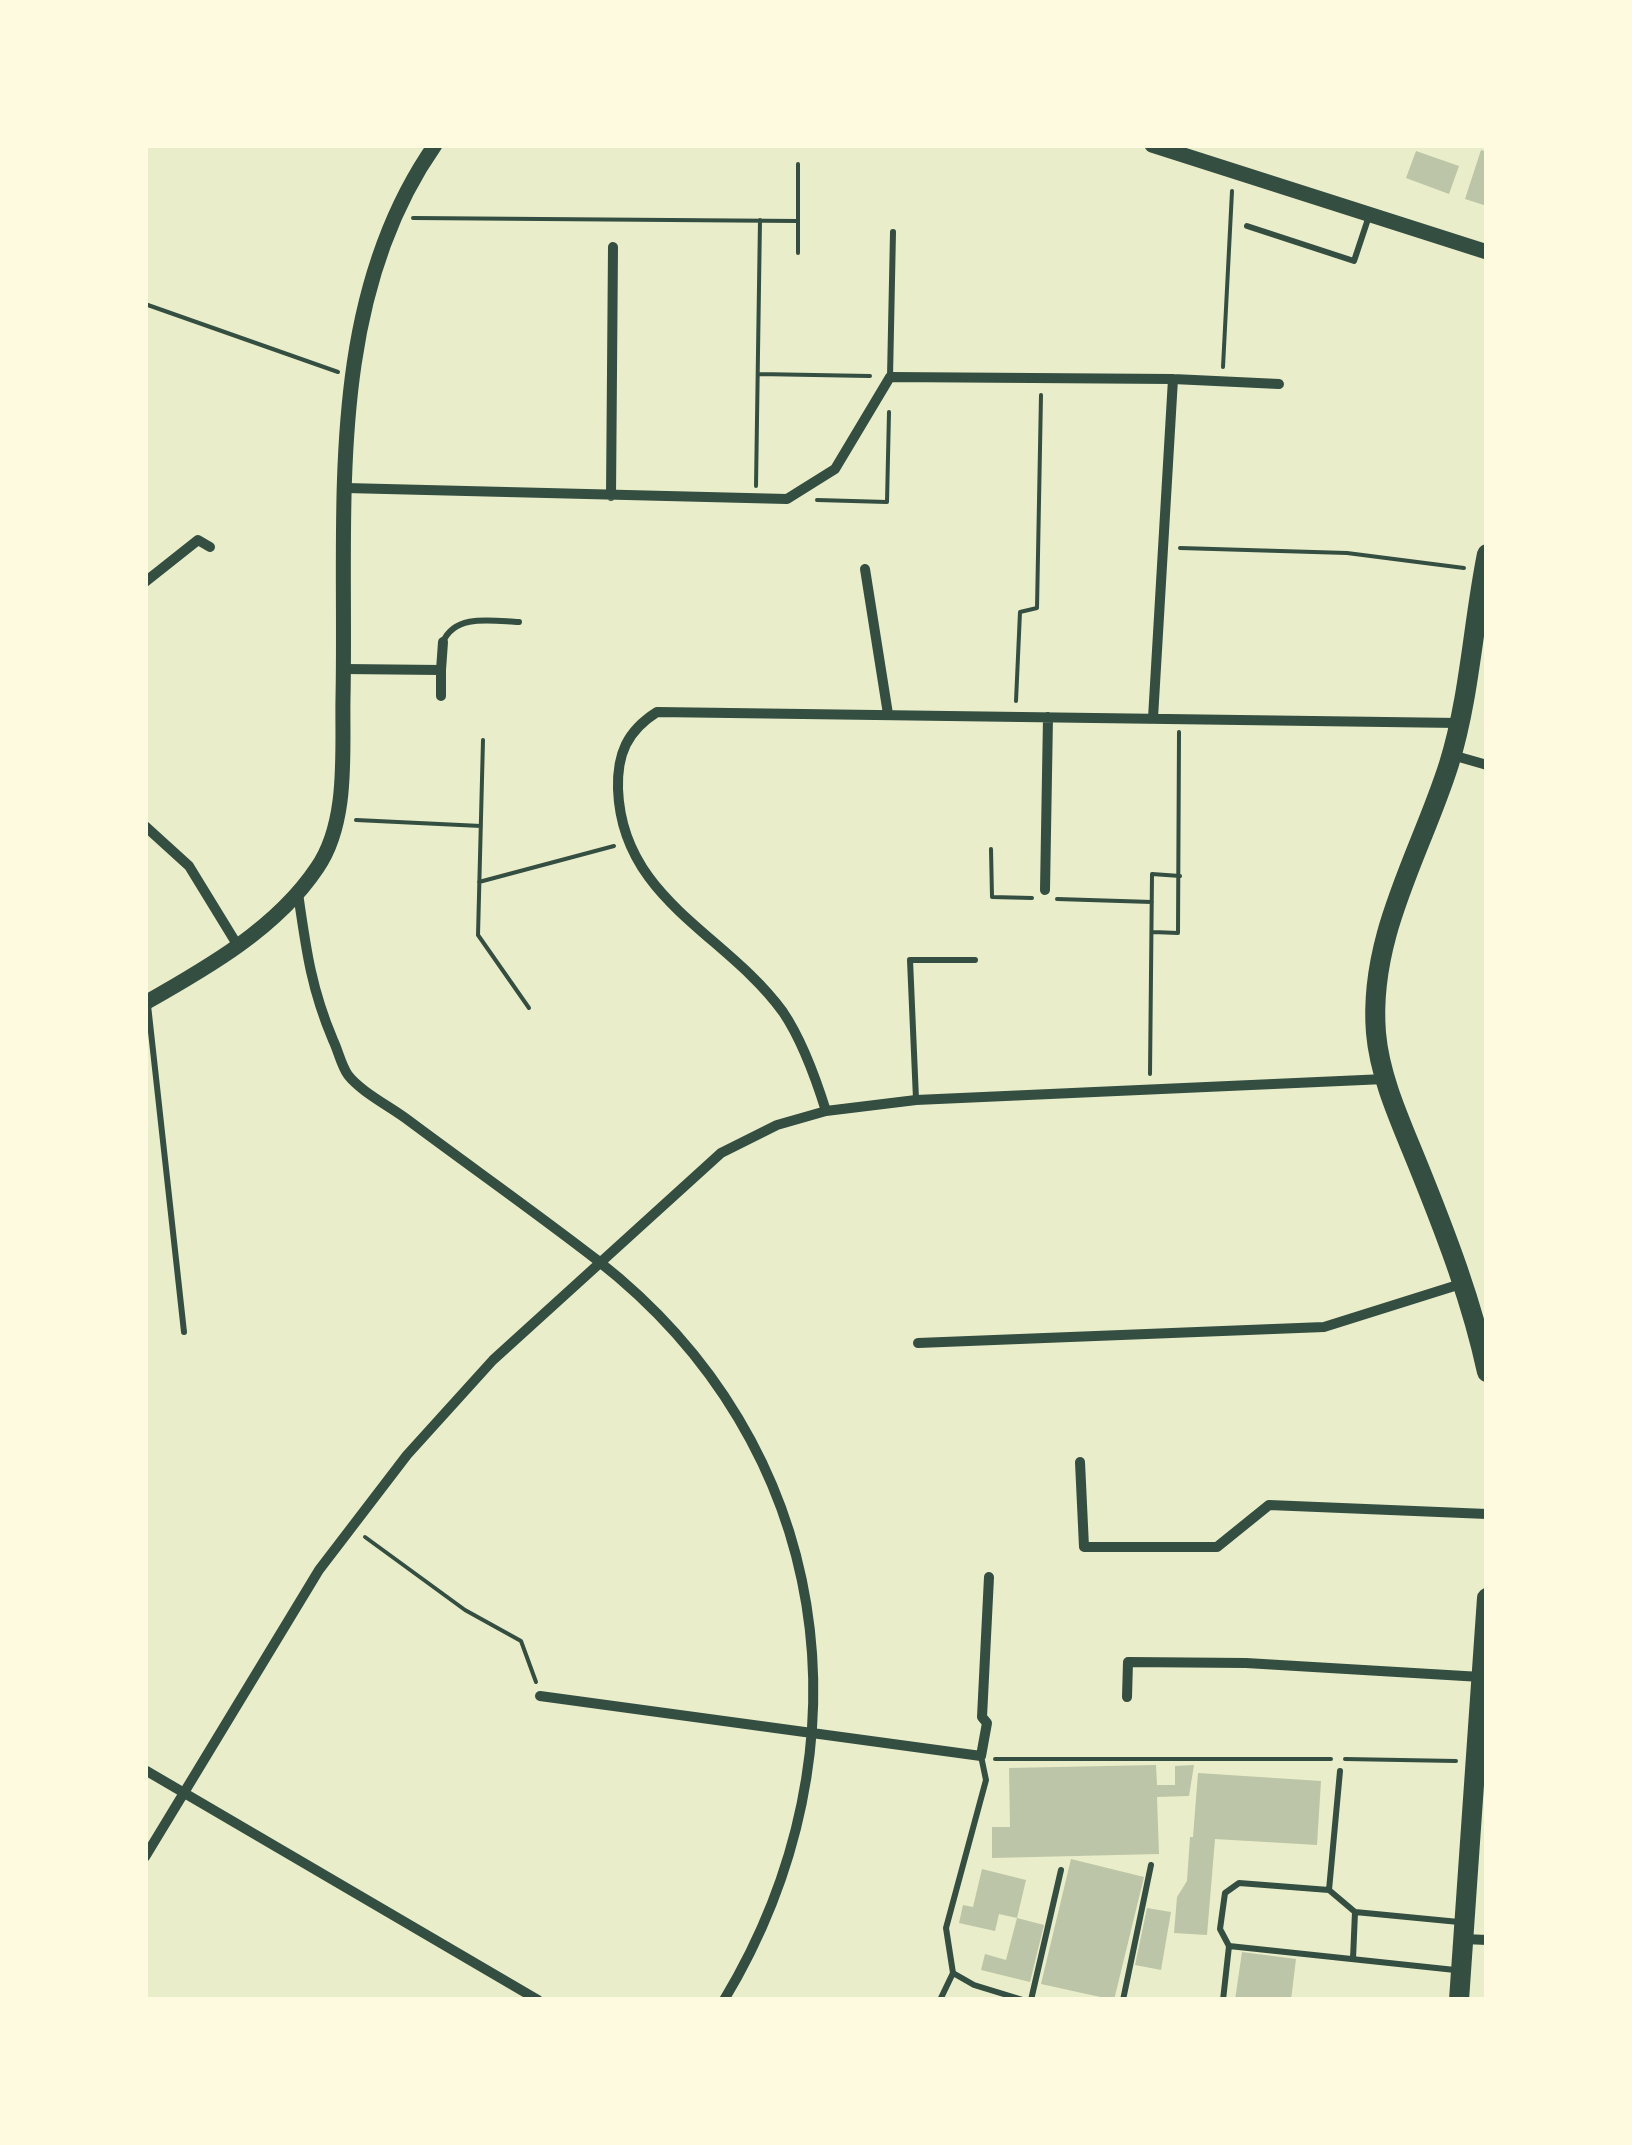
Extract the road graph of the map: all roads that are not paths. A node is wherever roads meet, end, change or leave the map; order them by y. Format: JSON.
{"nodes":[{"id":1,"x":435,"y":145,"type":"edge"},
{"id":2,"x":1152,"y":145,"type":"edge"},
{"id":3,"x":1370,"y":215,"type":"junction"},
{"id":4,"x":1248,"y":226,"type":"dead end"},
{"id":5,"x":893,"y":232,"type":"dead end"},
{"id":6,"x":612,"y":247,"type":"dead end"},
{"id":7,"x":1487,"y":252,"type":"edge"},
{"id":8,"x":890,"y":377,"type":"junction"},
{"id":9,"x":1173,"y":379,"type":"junction"},
{"id":10,"x":1280,"y":384,"type":"dead end"},
{"id":11,"x":346,"y":488,"type":"junction"},
{"id":12,"x":611,"y":496,"type":"junction"},
{"id":13,"x":210,"y":547,"type":"dead end"},
{"id":14,"x":1485,"y":562,"type":"edge"},
{"id":15,"x":864,"y":569,"type":"dead end"},
{"id":16,"x":145,"y":582,"type":"edge"},
{"id":17,"x":519,"y":622,"type":"dead end"},
{"id":18,"x":443,"y":642,"type":"joint"},
{"id":19,"x":344,"y":669,"type":"junction"},
{"id":20,"x":441,"y":670,"type":"junction"},
{"id":21,"x":441,"y":696,"type":"dead end"},
{"id":22,"x":888,"y":714,"type":"junction"},
{"id":23,"x":1048,"y":716,"type":"junction"},
{"id":24,"x":1153,"y":718,"type":"junction"},
{"id":25,"x":1458,"y":723,"type":"junction"},
{"id":26,"x":1452,"y":754,"type":"junction"},
{"id":27,"x":1487,"y":765,"type":"edge"},
{"id":28,"x":145,"y":826,"type":"edge"},
{"id":29,"x":1044,"y":890,"type":"dead end"},
{"id":30,"x":298,"y":894,"type":"junction"},
{"id":31,"x":238,"y":946,"type":"junction"},
{"id":32,"x":975,"y":960,"type":"dead end"},
{"id":33,"x":146,"y":1002,"type":"edge"},
{"id":34,"x":1386,"y":1079,"type":"junction"},
{"id":35,"x":916,"y":1100,"type":"junction"},
{"id":36,"x":826,"y":1111,"type":"junction"},
{"id":37,"x":601,"y":1263,"type":"junction"},
{"id":38,"x":1465,"y":1283,"type":"junction"},
{"id":39,"x":184,"y":1332,"type":"dead end"},
{"id":40,"x":918,"y":1343,"type":"dead end"},
{"id":41,"x":1487,"y":1372,"type":"edge"},
{"id":42,"x":1080,"y":1462,"type":"dead end"},
{"id":43,"x":1487,"y":1514,"type":"edge"},
{"id":44,"x":990,"y":1577,"type":"dead end"},
{"id":45,"x":1487,"y":1598,"type":"edge"},
{"id":46,"x":1483,"y":1680,"type":"edge"},
{"id":47,"x":540,"y":1696,"type":"road end"},
{"id":48,"x":1126,"y":1696,"type":"dead end"},
{"id":49,"x":813,"y":1732,"type":"junction"},
{"id":50,"x":981,"y":1756,"type":"junction"},
{"id":51,"x":145,"y":1770,"type":"edge"},
{"id":52,"x":1340,"y":1771,"type":"dead end"},
{"id":53,"x":182,"y":1793,"type":"junction"},
{"id":54,"x":145,"y":1857,"type":"edge"},
{"id":55,"x":1152,"y":1865,"type":"dead end"},
{"id":56,"x":1061,"y":1870,"type":"dead end"},
{"id":57,"x":1329,"y":1890,"type":"junction"},
{"id":58,"x":1356,"y":1912,"type":"junction"},
{"id":59,"x":1465,"y":1931,"type":"junction"},
{"id":60,"x":1487,"y":1940,"type":"edge"},
{"id":61,"x":1229,"y":1946,"type":"junction"},
{"id":62,"x":1352,"y":1958,"type":"junction"},
{"id":63,"x":1462,"y":1970,"type":"junction"},
{"id":64,"x":954,"y":1973,"type":"junction"},
{"id":65,"x":538,"y":2000,"type":"edge"},
{"id":66,"x":724,"y":2000,"type":"edge"},
{"id":67,"x":940,"y":2000,"type":"edge"},
{"id":68,"x":1023,"y":2000,"type":"edge"},
{"id":69,"x":1031,"y":2000,"type":"edge"},
{"id":70,"x":1123,"y":2000,"type":"edge"},
{"id":71,"x":1224,"y":2000,"type":"edge"},
{"id":72,"x":1459,"y":2000,"type":"edge"}],
"edges":[{"from":1,"to":11,"type":"street"},
{"from":2,"to":3,"type":"street"},
{"from":3,"to":4,"type":"lane"},
{"from":3,"to":7,"type":"street"},
{"from":5,"to":8,"type":"lane"},
{"from":6,"to":12,"type":"street"},
{"from":8,"to":9,"type":"street"},
{"from":8,"to":12,"type":"street"},
{"from":9,"to":10,"type":"street"},
{"from":9,"to":24,"type":"street"},
{"from":11,"to":12,"type":"street"},
{"from":11,"to":19,"type":"street"},
{"from":13,"to":16,"type":"street"},
{"from":14,"to":25,"type":"main road"},
{"from":15,"to":22,"type":"street"},
{"from":17,"to":18,"type":"lane"},
{"from":18,"to":20,"type":"street"},
{"from":19,"to":20,"type":"street"},
{"from":19,"to":30,"type":"street"},
{"from":20,"to":21,"type":"street"},
{"from":22,"to":23,"type":"street"},
{"from":22,"to":36,"type":"street"},
{"from":23,"to":24,"type":"street"},
{"from":23,"to":29,"type":"street"},
{"from":24,"to":25,"type":"street"},
{"from":25,"to":26,"type":"main road"},
{"from":26,"to":27,"type":"street"},
{"from":26,"to":34,"type":"main road"},
{"from":28,"to":31,"type":"street"},
{"from":30,"to":31,"type":"street"},
{"from":30,"to":37,"type":"street"},
{"from":31,"to":33,"type":"street"},
{"from":32,"to":35,"type":"lane"},
{"from":33,"to":39,"type":"lane"},
{"from":34,"to":35,"type":"street"},
{"from":34,"to":38,"type":"main road"},
{"from":35,"to":36,"type":"street"},
{"from":36,"to":37,"type":"street"},
{"from":37,"to":49,"type":"street"},
{"from":37,"to":53,"type":"street"},
{"from":38,"to":40,"type":"street"},
{"from":38,"to":41,"type":"main road"},
{"from":42,"to":43,"type":"street"},
{"from":44,"to":50,"type":"street"},
{"from":45,"to":46,"type":"main road"},
{"from":46,"to":48,"type":"street"},
{"from":46,"to":59,"type":"main road"},
{"from":47,"to":49,"type":"street"},
{"from":49,"to":50,"type":"street"},
{"from":49,"to":66,"type":"street"},
{"from":50,"to":64,"type":"lane"},
{"from":51,"to":53,"type":"street"},
{"from":52,"to":57,"type":"lane"},
{"from":53,"to":54,"type":"street"},
{"from":53,"to":65,"type":"street"},
{"from":55,"to":70,"type":"lane"},
{"from":56,"to":69,"type":"lane"},
{"from":57,"to":58,"type":"lane"},
{"from":57,"to":61,"type":"lane"},
{"from":58,"to":59,"type":"lane"},
{"from":58,"to":62,"type":"lane"},
{"from":59,"to":60,"type":"street"},
{"from":59,"to":63,"type":"main road"},
{"from":61,"to":62,"type":"lane"},
{"from":61,"to":71,"type":"lane"},
{"from":62,"to":63,"type":"lane"},
{"from":63,"to":72,"type":"main road"},
{"from":64,"to":67,"type":"lane"},
{"from":64,"to":68,"type":"lane"}]}
